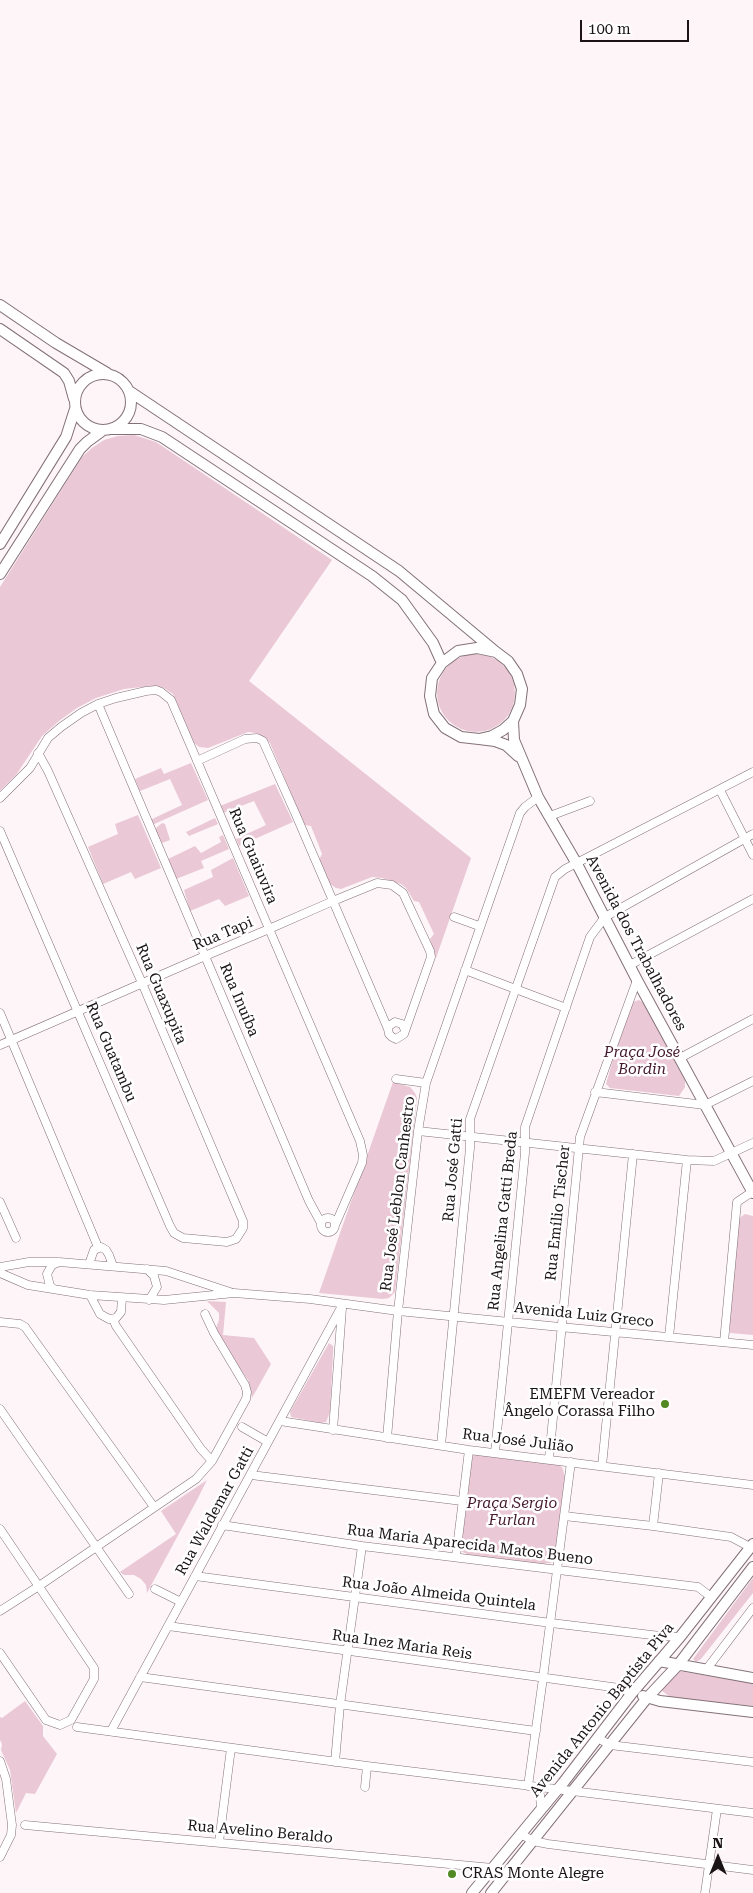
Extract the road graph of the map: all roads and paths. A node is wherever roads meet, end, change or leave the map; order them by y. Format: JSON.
{"nodes":[{"id":1,"x":0,"y":305,"type":"edge"},
{"id":2,"x":0,"y":329,"type":"edge"},
{"id":3,"x":108,"y":374,"type":"junction"},
{"id":4,"x":129,"y":391,"type":"junction"},
{"id":5,"x":74,"y":404,"type":"junction"},
{"id":6,"x":107,"y":430,"type":"junction"},
{"id":7,"x":0,"y":544,"type":"edge"},
{"id":8,"x":0,"y":574,"type":"edge"},
{"id":9,"x":496,"y":652,"type":"junction"},
{"id":10,"x":442,"y":663,"type":"junction"},
{"id":11,"x":98,"y":704,"type":"junction"},
{"id":12,"x":512,"y":721,"type":"junction"},
{"id":13,"x":479,"y":739,"type":"junction"},
{"id":14,"x":38,"y":753,"type":"junction"},
{"id":15,"x":522,"y":760,"type":"junction"},
{"id":16,"x":197,"y":761,"type":"junction"},
{"id":17,"x":753,"y":772,"type":"edge"},
{"id":18,"x":720,"y":790,"type":"junction"},
{"id":19,"x":538,"y":797,"type":"junction"},
{"id":20,"x":0,"y":798,"type":"edge"},
{"id":21,"x":590,"y":801,"type":"dead end"},
{"id":22,"x":550,"y":816,"type":"junction"},
{"id":23,"x":0,"y":832,"type":"edge"},
{"id":24,"x":753,"y":834,"type":"edge"},
{"id":25,"x":744,"y":839,"type":"junction"},
{"id":26,"x":753,"y":855,"type":"edge"},
{"id":27,"x":577,"y":864,"type":"junction"},
{"id":28,"x":753,"y":900,"type":"edge"},
{"id":29,"x":333,"y":901,"type":"junction"},
{"id":30,"x":454,"y":917,"type":"dead end"},
{"id":31,"x":605,"y":918,"type":"junction"},
{"id":32,"x":479,"y":926,"type":"junction"},
{"id":33,"x":270,"y":929,"type":"junction"},
{"id":34,"x":205,"y":956,"type":"junction"},
{"id":35,"x":630,"y":965,"type":"junction"},
{"id":36,"x":465,"y":970,"type":"junction"},
{"id":37,"x":637,"y":980,"type":"junction"},
{"id":38,"x":142,"y":983,"type":"junction"},
{"id":39,"x":516,"y":989,"type":"junction"},
{"id":40,"x":566,"y":1008,"type":"junction"},
{"id":41,"x":78,"y":1010,"type":"junction"},
{"id":42,"x":0,"y":1013,"type":"edge"},
{"id":43,"x":753,"y":1019,"type":"edge"},
{"id":44,"x":388,"y":1030,"type":"junction"},
{"id":45,"x":405,"y":1030,"type":"junction"},
{"id":46,"x":12,"y":1040,"type":"junction"},
{"id":47,"x":0,"y":1045,"type":"edge"},
{"id":48,"x":680,"y":1058,"type":"junction"},
{"id":49,"x":396,"y":1078,"type":"dead end"},
{"id":50,"x":753,"y":1081,"type":"edge"},
{"id":51,"x":426,"y":1083,"type":"junction"},
{"id":52,"x":595,"y":1092,"type":"junction"},
{"id":53,"x":705,"y":1105,"type":"junction"},
{"id":54,"x":418,"y":1131,"type":"junction"},
{"id":55,"x":470,"y":1136,"type":"junction"},
{"id":56,"x":525,"y":1142,"type":"junction"},
{"id":57,"x":753,"y":1143,"type":"edge"},
{"id":58,"x":579,"y":1149,"type":"junction"},
{"id":59,"x":633,"y":1154,"type":"junction"},
{"id":60,"x":732,"y":1154,"type":"junction"},
{"id":61,"x":687,"y":1160,"type":"junction"},
{"id":62,"x":753,"y":1193,"type":"edge"},
{"id":63,"x":0,"y":1202,"type":"edge"},
{"id":64,"x":2,"y":1212,"type":"edge"},
{"id":65,"x":321,"y":1223,"type":"junction"},
{"id":66,"x":336,"y":1223,"type":"junction"},
{"id":67,"x":16,"y":1238,"type":"dead end"},
{"id":68,"x":227,"y":1242,"type":"joint"},
{"id":69,"x":98,"y":1247,"type":"junction"},
{"id":70,"x":58,"y":1262,"type":"junction"},
{"id":71,"x":89,"y":1264,"type":"junction"},
{"id":72,"x":113,"y":1266,"type":"junction"},
{"id":73,"x":0,"y":1267,"type":"edge"},
{"id":74,"x":147,"y":1269,"type":"junction"},
{"id":75,"x":0,"y":1273,"type":"edge"},
{"id":76,"x":56,"y":1290,"type":"junction"},
{"id":77,"x":234,"y":1293,"type":"junction"},
{"id":78,"x":90,"y":1295,"type":"junction"},
{"id":79,"x":122,"y":1298,"type":"junction"},
{"id":80,"x":149,"y":1300,"type":"junction"},
{"id":81,"x":343,"y":1304,"type":"junction"},
{"id":82,"x":398,"y":1310,"type":"junction"},
{"id":83,"x":205,"y":1314,"type":"dead end"},
{"id":84,"x":453,"y":1316,"type":"junction"},
{"id":85,"x":113,"y":1319,"type":"junction"},
{"id":86,"x":0,"y":1322,"type":"edge"},
{"id":87,"x":507,"y":1322,"type":"junction"},
{"id":88,"x":560,"y":1327,"type":"junction"},
{"id":89,"x":614,"y":1332,"type":"junction"},
{"id":90,"x":669,"y":1337,"type":"junction"},
{"id":91,"x":325,"y":1339,"type":"junction"},
{"id":92,"x":724,"y":1342,"type":"junction"},
{"id":93,"x":753,"y":1345,"type":"edge"},
{"id":94,"x":338,"y":1352,"type":"junction"},
{"id":95,"x":0,"y":1409,"type":"edge"},
{"id":96,"x":280,"y":1421,"type":"junction"},
{"id":97,"x":242,"y":1428,"type":"dead end"},
{"id":98,"x":333,"y":1430,"type":"junction"},
{"id":99,"x":387,"y":1438,"type":"junction"},
{"id":100,"x":268,"y":1442,"type":"junction"},
{"id":101,"x":441,"y":1445,"type":"junction"},
{"id":102,"x":469,"y":1450,"type":"junction"},
{"id":103,"x":495,"y":1452,"type":"junction"},
{"id":104,"x":549,"y":1459,"type":"junction"},
{"id":105,"x":212,"y":1461,"type":"junction"},
{"id":106,"x":571,"y":1462,"type":"junction"},
{"id":107,"x":602,"y":1466,"type":"junction"},
{"id":108,"x":659,"y":1473,"type":"junction"},
{"id":109,"x":251,"y":1475,"type":"junction"},
{"id":110,"x":753,"y":1485,"type":"edge"},
{"id":111,"x":462,"y":1501,"type":"junction"},
{"id":112,"x":154,"y":1507,"type":"junction"},
{"id":113,"x":564,"y":1516,"type":"junction"},
{"id":114,"x":222,"y":1525,"type":"junction"},
{"id":115,"x":653,"y":1526,"type":"junction"},
{"id":116,"x":0,"y":1529,"type":"edge"},
{"id":117,"x":752,"y":1545,"type":"edge"},
{"id":118,"x":95,"y":1546,"type":"junction"},
{"id":119,"x":362,"y":1546,"type":"junction"},
{"id":120,"x":456,"y":1556,"type":"junction"},
{"id":121,"x":753,"y":1568,"type":"edge"},
{"id":122,"x":558,"y":1569,"type":"junction"},
{"id":123,"x":195,"y":1576,"type":"junction"},
{"id":124,"x":39,"y":1586,"type":"junction"},
{"id":125,"x":155,"y":1589,"type":"dead end"},
{"id":126,"x":129,"y":1594,"type":"dead end"},
{"id":127,"x":355,"y":1597,"type":"junction"},
{"id":128,"x":711,"y":1597,"type":"junction"},
{"id":129,"x":181,"y":1602,"type":"junction"},
{"id":130,"x":753,"y":1608,"type":"edge"},
{"id":131,"x":0,"y":1611,"type":"edge"},
{"id":132,"x":551,"y":1623,"type":"junction"},
{"id":133,"x":168,"y":1626,"type":"junction"},
{"id":134,"x":680,"y":1637,"type":"junction"},
{"id":135,"x":348,"y":1652,"type":"junction"},
{"id":136,"x":0,"y":1653,"type":"edge"},
{"id":137,"x":659,"y":1661,"type":"junction"},
{"id":138,"x":678,"y":1665,"type":"junction"},
{"id":139,"x":706,"y":1670,"type":"junction"},
{"id":140,"x":140,"y":1677,"type":"junction"},
{"id":141,"x":544,"y":1678,"type":"junction"},
{"id":142,"x":753,"y":1678,"type":"edge"},
{"id":143,"x":632,"y":1693,"type":"junction"},
{"id":144,"x":647,"y":1698,"type":"junction"},
{"id":145,"x":340,"y":1705,"type":"junction"},
{"id":146,"x":753,"y":1712,"type":"edge"},
{"id":147,"x":77,"y":1727,"type":"dead end"},
{"id":148,"x":111,"y":1731,"type":"junction"},
{"id":149,"x":536,"y":1731,"type":"junction"},
{"id":150,"x":598,"y":1738,"type":"junction"},
{"id":151,"x":610,"y":1745,"type":"junction"},
{"id":152,"x":231,"y":1748,"type":"junction"},
{"id":153,"x":0,"y":1761,"type":"edge"},
{"id":154,"x":335,"y":1762,"type":"junction"},
{"id":155,"x":753,"y":1762,"type":"edge"},
{"id":156,"x":367,"y":1766,"type":"junction"},
{"id":157,"x":528,"y":1786,"type":"junction"},
{"id":158,"x":365,"y":1787,"type":"dead end"},
{"id":159,"x":536,"y":1788,"type":"junction"},
{"id":160,"x":556,"y":1790,"type":"junction"},
{"id":161,"x":573,"y":1792,"type":"junction"},
{"id":162,"x":541,"y":1809,"type":"junction"},
{"id":163,"x":717,"y":1809,"type":"junction"},
{"id":164,"x":753,"y":1813,"type":"edge"},
{"id":165,"x":25,"y":1825,"type":"dead end"},
{"id":166,"x":520,"y":1834,"type":"junction"},
{"id":167,"x":533,"y":1841,"type":"junction"},
{"id":168,"x":219,"y":1842,"type":"junction"},
{"id":169,"x":0,"y":1857,"type":"edge"},
{"id":170,"x":709,"y":1865,"type":"junction"},
{"id":171,"x":492,"y":1868,"type":"junction"},
{"id":172,"x":753,"y":1870,"type":"edge"},
{"id":173,"x":472,"y":1893,"type":"edge"},
{"id":174,"x":494,"y":1893,"type":"edge"},
{"id":175,"x":706,"y":1893,"type":"edge"}],
"edges":[{"from":1,"to":3,"type":"main road"},
{"from":2,"to":5,"type":"main road"},
{"from":3,"to":4,"type":"main road"},
{"from":3,"to":5,"type":"main road"},
{"from":4,"to":6,"type":"main road"},
{"from":4,"to":9,"type":"main road"},
{"from":5,"to":6,"type":"main road"},
{"from":5,"to":7,"type":"main road"},
{"from":6,"to":8,"type":"main road"},
{"from":6,"to":10,"type":"main road"},
{"from":9,"to":10,"type":"main road"},
{"from":9,"to":12,"type":"main road"},
{"from":10,"to":13,"type":"main road"},
{"from":11,"to":14,"type":"street","name":"Rua Guaiuvira"},
{"from":11,"to":16,"type":"street","name":"Rua Guaiuvira"},
{"from":11,"to":34,"type":"street","name":"Rua Inuíba"},
{"from":12,"to":13,"type":"main road"},
{"from":12,"to":15,"type":"main road","name":"Avenida dos Trabalhadores"},
{"from":13,"to":15,"type":"main road","name":"Avenida dos Trabalhadores"},
{"from":14,"to":20,"type":"street","name":"Rua Guaiuvira"},
{"from":14,"to":38,"type":"street","name":"Rua Guaxupita"},
{"from":15,"to":19,"type":"main road","name":"Avenida dos Trabalhadores"},
{"from":16,"to":29,"type":"street"},
{"from":16,"to":33,"type":"street","name":"Rua Guaiuvira"},
{"from":17,"to":18,"type":"street","name":"Rua José Gatti"},
{"from":18,"to":25,"type":"street"},
{"from":18,"to":27,"type":"street","name":"Rua José Gatti"},
{"from":19,"to":22,"type":"main road","name":"Avenida dos Trabalhadores"},
{"from":19,"to":32,"type":"street","name":"Rua José Leblon Canhestro"},
{"from":21,"to":22,"type":"street"},
{"from":22,"to":27,"type":"main road","name":"Avenida dos Trabalhadores"},
{"from":23,"to":41,"type":"street","name":"Rua Guatambu"},
{"from":24,"to":25,"type":"street"},
{"from":25,"to":26,"type":"street"},
{"from":25,"to":31,"type":"street"},
{"from":27,"to":31,"type":"main road","name":"Avenida dos Trabalhadores"},
{"from":27,"to":39,"type":"street","name":"Rua José Gatti"},
{"from":28,"to":35,"type":"street"},
{"from":29,"to":33,"type":"street","name":"Rua Tapi"},
{"from":29,"to":44,"type":"street"},
{"from":29,"to":45,"type":"street","name":"Rua Tapi"},
{"from":30,"to":32,"type":"street"},
{"from":31,"to":35,"type":"main road","name":"Avenida dos Trabalhadores"},
{"from":31,"to":40,"type":"street","name":"Rua Angelina Gatti Breda"},
{"from":32,"to":36,"type":"street","name":"Rua José Leblon Canhestro"},
{"from":33,"to":34,"type":"street","name":"Rua Tapi"},
{"from":33,"to":66,"type":"street","name":"Rua Guaiuvira"},
{"from":34,"to":38,"type":"street","name":"Rua Tapi"},
{"from":34,"to":65,"type":"street","name":"Rua Inuíba"},
{"from":35,"to":37,"type":"main road","name":"Avenida dos Trabalhadores"},
{"from":36,"to":39,"type":"street"},
{"from":36,"to":51,"type":"street","name":"Rua José Leblon Canhestro"},
{"from":37,"to":48,"type":"main road","name":"Avenida dos Trabalhadores"},
{"from":37,"to":52,"type":"street","name":"Rua Emílio Tischer"},
{"from":38,"to":41,"type":"street","name":"Rua Tapi"},
{"from":38,"to":68,"type":"street","name":"Rua Guaxupita"},
{"from":39,"to":40,"type":"street"},
{"from":39,"to":55,"type":"street","name":"Rua José Gatti"},
{"from":40,"to":56,"type":"street","name":"Rua Angelina Gatti Breda"},
{"from":41,"to":46,"type":"street","name":"Rua Tapi"},
{"from":41,"to":68,"type":"street","name":"Rua Guatambu"},
{"from":42,"to":46,"type":"street"},
{"from":43,"to":48,"type":"street"},
{"from":44,"to":45,"type":"street"},
{"from":44,"to":45,"type":"street"},
{"from":46,"to":47,"type":"street","name":"Rua Tapi"},
{"from":46,"to":69,"type":"street"},
{"from":48,"to":53,"type":"main road","name":"Avenida dos Trabalhadores"},
{"from":49,"to":51,"type":"street"},
{"from":50,"to":53,"type":"street"},
{"from":51,"to":54,"type":"street","name":"Rua José Leblon Canhestro"},
{"from":52,"to":53,"type":"street"},
{"from":52,"to":58,"type":"street","name":"Rua Emílio Tischer"},
{"from":53,"to":60,"type":"main road","name":"Avenida dos Trabalhadores"},
{"from":54,"to":55,"type":"street"},
{"from":54,"to":82,"type":"street","name":"Rua José Leblon Canhestro"},
{"from":55,"to":56,"type":"street"},
{"from":55,"to":84,"type":"street","name":"Rua José Gatti"},
{"from":56,"to":58,"type":"street"},
{"from":56,"to":87,"type":"street","name":"Rua Angelina Gatti Breda"},
{"from":57,"to":60,"type":"street"},
{"from":58,"to":59,"type":"street"},
{"from":58,"to":88,"type":"street","name":"Rua Emílio Tischer"},
{"from":59,"to":61,"type":"street"},
{"from":59,"to":89,"type":"street"},
{"from":60,"to":61,"type":"street"},
{"from":60,"to":62,"type":"main road","name":"Avenida dos Trabalhadores"},
{"from":61,"to":90,"type":"street"},
{"from":62,"to":92,"type":"street"},
{"from":63,"to":64,"type":"street"},
{"from":64,"to":67,"type":"street"},
{"from":65,"to":66,"type":"street"},
{"from":65,"to":66,"type":"street"},
{"from":69,"to":71,"type":"street"},
{"from":69,"to":72,"type":"street"},
{"from":70,"to":71,"type":"street","name":"Avenida Luiz Greco"},
{"from":70,"to":73,"type":"street","name":"Avenida Luiz Greco"},
{"from":70,"to":76,"type":"street"},
{"from":71,"to":72,"type":"street","name":"Avenida Luiz Greco"},
{"from":72,"to":74,"type":"street","name":"Avenida Luiz Greco"},
{"from":74,"to":77,"type":"street","name":"Avenida Luiz Greco"},
{"from":74,"to":80,"type":"street"},
{"from":75,"to":76,"type":"street","name":"Avenida Luiz Greco"},
{"from":76,"to":78,"type":"street","name":"Avenida Luiz Greco"},
{"from":77,"to":80,"type":"street","name":"Avenida Luiz Greco"},
{"from":77,"to":81,"type":"street","name":"Avenida Luiz Greco"},
{"from":78,"to":79,"type":"street","name":"Avenida Luiz Greco"},
{"from":78,"to":85,"type":"street"},
{"from":79,"to":80,"type":"street","name":"Avenida Luiz Greco"},
{"from":79,"to":85,"type":"street"},
{"from":81,"to":82,"type":"street","name":"Avenida Luiz Greco"},
{"from":81,"to":91,"type":"street","name":"Rua Waldemar Gatti"},
{"from":81,"to":94,"type":"street"},
{"from":82,"to":84,"type":"street","name":"Avenida Luiz Greco"},
{"from":82,"to":99,"type":"street","name":"Rua José Leblon Canhestro"},
{"from":83,"to":105,"type":"street"},
{"from":84,"to":87,"type":"street","name":"Avenida Luiz Greco"},
{"from":84,"to":101,"type":"street","name":"Rua José Gatti"},
{"from":85,"to":105,"type":"street"},
{"from":86,"to":112,"type":"street"},
{"from":87,"to":88,"type":"street","name":"Avenida Luiz Greco"},
{"from":87,"to":103,"type":"street","name":"Rua Angelina Gatti Breda"},
{"from":88,"to":89,"type":"street","name":"Avenida Luiz Greco"},
{"from":88,"to":104,"type":"street","name":"Rua Emílio Tischer"},
{"from":89,"to":90,"type":"street","name":"Avenida Luiz Greco"},
{"from":89,"to":107,"type":"street"},
{"from":90,"to":92,"type":"street","name":"Avenida Luiz Greco"},
{"from":91,"to":94,"type":"street"},
{"from":91,"to":96,"type":"street","name":"Rua Waldemar Gatti"},
{"from":92,"to":93,"type":"street","name":"Avenida Luiz Greco"},
{"from":94,"to":98,"type":"street"},
{"from":95,"to":118,"type":"street"},
{"from":96,"to":98,"type":"street","name":"Rua José Julião"},
{"from":96,"to":100,"type":"street","name":"Rua Waldemar Gatti"},
{"from":97,"to":100,"type":"street"},
{"from":98,"to":99,"type":"street","name":"Rua José Julião"},
{"from":99,"to":101,"type":"street","name":"Rua José Julião"},
{"from":100,"to":109,"type":"street","name":"Rua Waldemar Gatti"},
{"from":101,"to":102,"type":"street","name":"Rua José Julião"},
{"from":102,"to":103,"type":"street","name":"Rua José Julião"},
{"from":102,"to":111,"type":"street"},
{"from":103,"to":104,"type":"street","name":"Rua José Julião"},
{"from":104,"to":106,"type":"street","name":"Rua José Julião"},
{"from":105,"to":112,"type":"street"},
{"from":106,"to":107,"type":"street","name":"Rua José Julião"},
{"from":106,"to":113,"type":"street"},
{"from":107,"to":108,"type":"street","name":"Rua José Julião"},
{"from":108,"to":110,"type":"street","name":"Rua José Julião"},
{"from":108,"to":115,"type":"street"},
{"from":109,"to":111,"type":"street"},
{"from":109,"to":114,"type":"street","name":"Rua Waldemar Gatti"},
{"from":111,"to":120,"type":"street"},
{"from":112,"to":118,"type":"street"},
{"from":113,"to":115,"type":"street"},
{"from":113,"to":122,"type":"street"},
{"from":114,"to":119,"type":"street","name":"Rua Maria Aparecida Matos Bueno"},
{"from":114,"to":123,"type":"street","name":"Rua Waldemar Gatti"},
{"from":115,"to":117,"type":"street"},
{"from":116,"to":124,"type":"street"},
{"from":117,"to":128,"type":"main road","name":"Avenida Antonio Baptista Piva"},
{"from":118,"to":124,"type":"street"},
{"from":118,"to":126,"type":"street"},
{"from":119,"to":120,"type":"street","name":"Rua Maria Aparecida Matos Bueno"},
{"from":119,"to":127,"type":"street"},
{"from":120,"to":122,"type":"street","name":"Rua Maria Aparecida Matos Bueno"},
{"from":121,"to":138,"type":"main road","name":"Avenida Antonio Baptista Piva"},
{"from":122,"to":128,"type":"street","name":"Rua Maria Aparecida Matos Bueno"},
{"from":122,"to":132,"type":"street"},
{"from":123,"to":127,"type":"street","name":"Rua João Almeida Quintela"},
{"from":123,"to":129,"type":"street","name":"Rua Waldemar Gatti"},
{"from":124,"to":131,"type":"street"},
{"from":124,"to":136,"type":"street"},
{"from":125,"to":129,"type":"street"},
{"from":127,"to":132,"type":"street","name":"Rua João Almeida Quintela"},
{"from":127,"to":135,"type":"street"},
{"from":128,"to":134,"type":"main road","name":"Avenida Antonio Baptista Piva"},
{"from":129,"to":133,"type":"street","name":"Rua Waldemar Gatti"},
{"from":130,"to":139,"type":"street"},
{"from":132,"to":134,"type":"street","name":"Rua João Almeida Quintela"},
{"from":132,"to":141,"type":"street"},
{"from":133,"to":135,"type":"street","name":"Rua Inez Maria Reis"},
{"from":133,"to":140,"type":"street","name":"Rua Waldemar Gatti"},
{"from":134,"to":137,"type":"main road","name":"Avenida Antonio Baptista Piva"},
{"from":135,"to":141,"type":"street","name":"Rua Inez Maria Reis"},
{"from":135,"to":145,"type":"street"},
{"from":137,"to":138,"type":"main road"},
{"from":137,"to":143,"type":"main road","name":"Avenida Antonio Baptista Piva"},
{"from":138,"to":139,"type":"main road"},
{"from":138,"to":144,"type":"main road","name":"Avenida Antonio Baptista Piva"},
{"from":139,"to":142,"type":"main road"},
{"from":140,"to":145,"type":"street"},
{"from":140,"to":148,"type":"street","name":"Rua Waldemar Gatti"},
{"from":141,"to":143,"type":"street","name":"Rua Inez Maria Reis"},
{"from":141,"to":149,"type":"street"},
{"from":143,"to":144,"type":"main road"},
{"from":143,"to":150,"type":"main road","name":"Avenida Antonio Baptista Piva"},
{"from":144,"to":146,"type":"main road"},
{"from":144,"to":151,"type":"main road","name":"Avenida Antonio Baptista Piva"},
{"from":145,"to":149,"type":"street"},
{"from":145,"to":154,"type":"street"},
{"from":147,"to":148,"type":"street"},
{"from":148,"to":152,"type":"street"},
{"from":149,"to":157,"type":"street"},
{"from":150,"to":151,"type":"street"},
{"from":150,"to":160,"type":"main road","name":"Avenida Antonio Baptista Piva"},
{"from":151,"to":155,"type":"street"},
{"from":151,"to":161,"type":"main road","name":"Avenida Antonio Baptista Piva"},
{"from":152,"to":154,"type":"street"},
{"from":152,"to":168,"type":"street"},
{"from":153,"to":169,"type":"street"},
{"from":154,"to":156,"type":"street"},
{"from":156,"to":157,"type":"street"},
{"from":156,"to":158,"type":"street"},
{"from":157,"to":159,"type":"street"},
{"from":159,"to":160,"type":"street"},
{"from":159,"to":162,"type":"street"},
{"from":160,"to":161,"type":"street"},
{"from":160,"to":162,"type":"main road","name":"Avenida Antonio Baptista Piva"},
{"from":161,"to":163,"type":"street"},
{"from":161,"to":167,"type":"main road","name":"Avenida Antonio Baptista Piva"},
{"from":162,"to":166,"type":"main road","name":"Avenida Antonio Baptista Piva"},
{"from":163,"to":164,"type":"street"},
{"from":163,"to":170,"type":"street"},
{"from":165,"to":168,"type":"street","name":"Rua Avelino Beraldo"},
{"from":166,"to":167,"type":"street"},
{"from":166,"to":171,"type":"main road","name":"Avenida Antonio Baptista Piva"},
{"from":167,"to":170,"type":"street"},
{"from":167,"to":174,"type":"main road","name":"Avenida Antonio Baptista Piva"},
{"from":168,"to":171,"type":"street","name":"Rua Avelino Beraldo"},
{"from":170,"to":172,"type":"street"},
{"from":170,"to":175,"type":"street"},
{"from":171,"to":173,"type":"main road","name":"Avenida Antonio Baptista Piva"}]}
